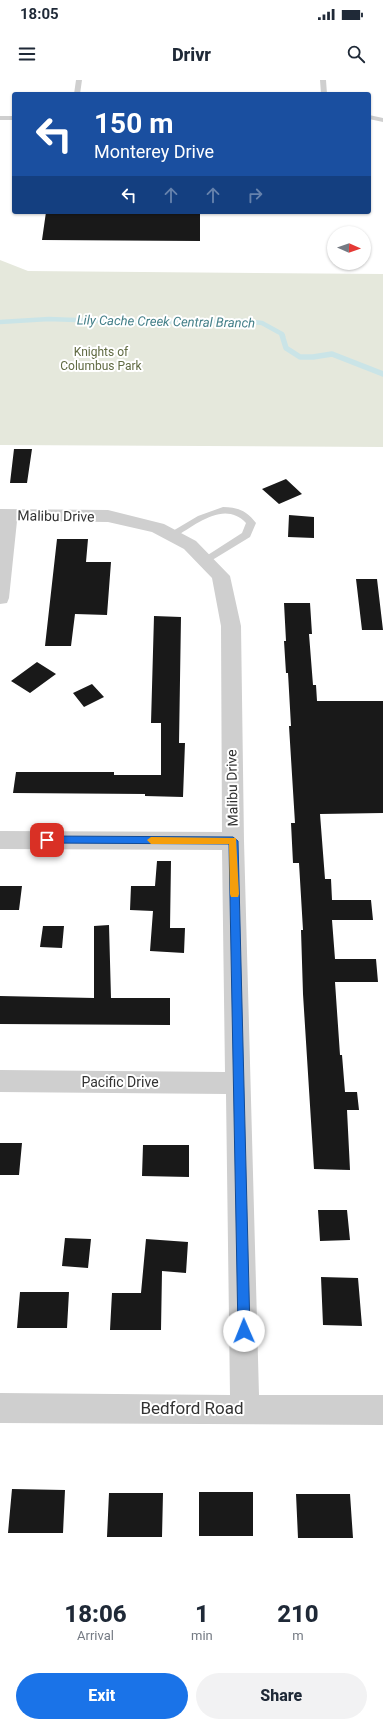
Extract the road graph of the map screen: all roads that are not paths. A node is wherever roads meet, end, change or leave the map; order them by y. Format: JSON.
{"nodes":[{"id":1,"x":79,"y":80,"type":"edge"},
{"id":2,"x":323,"y":80,"type":"edge"},
{"id":3,"x":77,"y":92,"type":"edge"},
{"id":4,"x":324,"y":92,"type":"edge"},
{"id":5,"x":371,"y":117,"type":"edge"},
{"id":6,"x":0,"y":118,"type":"edge"},
{"id":7,"x":12,"y":118,"type":"edge"},
{"id":8,"x":383,"y":120,"type":"edge"},
{"id":9,"x":371,"y":122,"type":"edge"},
{"id":10,"x":383,"y":124,"type":"edge"},
{"id":11,"x":5,"y":515,"type":"edge"},
{"id":12,"x":171,"y":535,"type":"junction"},
{"id":13,"x":205,"y":560,"type":"junction"},
{"id":14,"x":0,"y":598,"type":"edge"},
{"id":15,"x":0,"y":840,"type":"edge"},
{"id":16,"x":233,"y":841,"type":"junction"},
{"id":17,"x":0,"y":1081,"type":"edge"},
{"id":18,"x":239,"y":1083,"type":"junction"},
{"id":19,"x":0,"y":1408,"type":"edge"},
{"id":20,"x":245,"y":1408,"type":"junction"},
{"id":21,"x":383,"y":1410,"type":"edge"}],
"edges":[{"from":1,"to":3,"type":"lane"},
{"from":2,"to":4,"type":"lane"},
{"from":5,"to":8,"type":"lane"},
{"from":6,"to":7,"type":"lane"},
{"from":9,"to":10,"type":"lane"},
{"from":11,"to":12,"type":"street","name":"Malibu Drive"},
{"from":11,"to":14,"type":"street"},
{"from":12,"to":13,"type":"street","name":"Malibu Drive"},
{"from":12,"to":13,"type":"lane"},
{"from":13,"to":16,"type":"street","name":"Malibu Drive"},
{"from":15,"to":16,"type":"street"},
{"from":16,"to":18,"type":"street","name":"Malibu Drive"},
{"from":17,"to":18,"type":"street","name":"Pacific Drive"},
{"from":18,"to":20,"type":"street","name":"Malibu Drive"},
{"from":19,"to":20,"type":"street","name":"Bedford Road"},
{"from":20,"to":21,"type":"street","name":"Bedford Road"}]}
